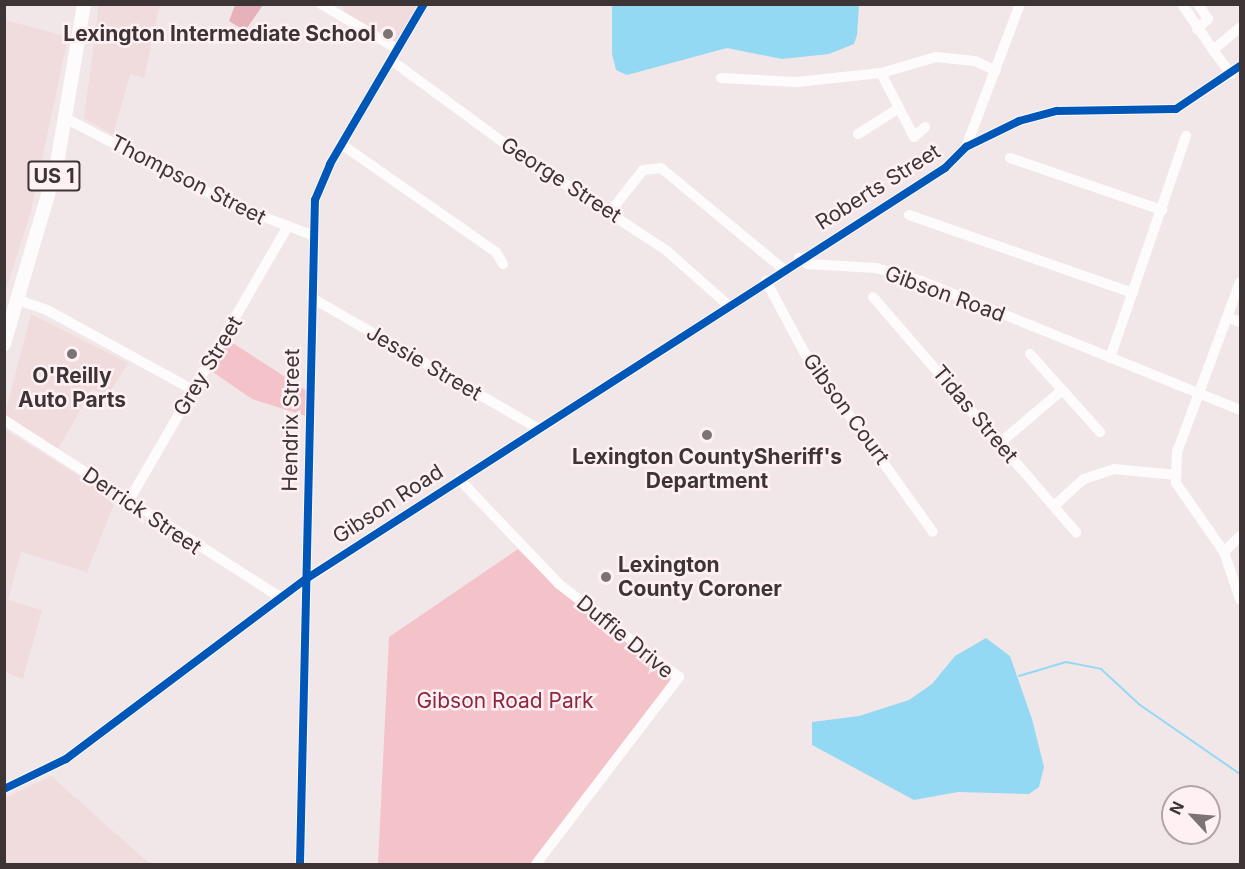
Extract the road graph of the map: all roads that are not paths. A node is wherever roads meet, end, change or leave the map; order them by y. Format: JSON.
{"nodes":[{"id":1,"x":84,"y":4,"type":"edge"},
{"id":2,"x":321,"y":4,"type":"edge"},
{"id":3,"x":424,"y":4,"type":"edge"},
{"id":4,"x":1020,"y":4,"type":"edge"},
{"id":5,"x":1182,"y":4,"type":"edge"},
{"id":6,"x":1198,"y":4,"type":"edge"},
{"id":7,"x":1240,"y":27,"type":"edge"},
{"id":8,"x":1197,"y":29,"type":"junction"},
{"id":9,"x":397,"y":49,"type":"junction"},
{"id":10,"x":1214,"y":50,"type":"junction"},
{"id":11,"x":391,"y":60,"type":"junction"},
{"id":12,"x":1240,"y":66,"type":"edge"},
{"id":13,"x":996,"y":71,"type":"junction"},
{"id":14,"x":881,"y":73,"type":"junction"},
{"id":15,"x":1231,"y":74,"type":"junction"},
{"id":16,"x":721,"y":78,"type":"dead end"},
{"id":17,"x":896,"y":110,"type":"junction"},
{"id":18,"x":67,"y":118,"type":"junction"},
{"id":19,"x":925,"y":127,"type":"dead end"},
{"id":20,"x":858,"y":134,"type":"dead end"},
{"id":21,"x":1186,"y":136,"type":"dead end"},
{"id":22,"x":341,"y":144,"type":"junction"},
{"id":23,"x":966,"y":147,"type":"junction"},
{"id":24,"x":1010,"y":158,"type":"dead end"},
{"id":25,"x":1162,"y":210,"type":"junction"},
{"id":26,"x":610,"y":212,"type":"junction"},
{"id":27,"x":909,"y":215,"type":"dead end"},
{"id":28,"x":287,"y":228,"type":"junction"},
{"id":29,"x":312,"y":235,"type":"junction"},
{"id":30,"x":799,"y":258,"type":"junction"},
{"id":31,"x":503,"y":264,"type":"dead end"},
{"id":32,"x":783,"y":269,"type":"junction"},
{"id":33,"x":766,"y":281,"type":"junction"},
{"id":34,"x":1240,"y":282,"type":"edge"},
{"id":35,"x":1133,"y":292,"type":"junction"},
{"id":36,"x":873,"y":297,"type":"dead end"},
{"id":37,"x":312,"y":298,"type":"junction"},
{"id":38,"x":18,"y":300,"type":"junction"},
{"id":39,"x":727,"y":304,"type":"junction"},
{"id":40,"x":1229,"y":318,"type":"junction"},
{"id":41,"x":1240,"y":322,"type":"edge"},
{"id":42,"x":4,"y":344,"type":"edge"},
{"id":43,"x":1030,"y":354,"type":"dead end"},
{"id":44,"x":1110,"y":358,"type":"junction"},
{"id":45,"x":193,"y":390,"type":"junction"},
{"id":46,"x":1061,"y":391,"type":"junction"},
{"id":47,"x":1201,"y":395,"type":"junction"},
{"id":48,"x":1240,"y":410,"type":"edge"},
{"id":49,"x":4,"y":420,"type":"edge"},
{"id":50,"x":537,"y":428,"type":"junction"},
{"id":51,"x":1100,"y":432,"type":"dead end"},
{"id":52,"x":1000,"y":443,"type":"junction"},
{"id":53,"x":1177,"y":475,"type":"junction"},
{"id":54,"x":459,"y":479,"type":"junction"},
{"id":55,"x":128,"y":502,"type":"junction"},
{"id":56,"x":1055,"y":505,"type":"junction"},
{"id":57,"x":933,"y":532,"type":"dead end"},
{"id":58,"x":1076,"y":532,"type":"dead end"},
{"id":59,"x":1240,"y":536,"type":"edge"},
{"id":60,"x":1224,"y":552,"type":"junction"},
{"id":61,"x":306,"y":579,"type":"junction"},
{"id":62,"x":281,"y":598,"type":"junction"},
{"id":63,"x":1240,"y":599,"type":"edge"},
{"id":64,"x":4,"y":789,"type":"edge"},
{"id":65,"x":300,"y":864,"type":"edge"},
{"id":66,"x":536,"y":864,"type":"edge"}],
"edges":[{"from":1,"to":18,"type":"main road","number":"US 1"},
{"from":2,"to":9,"type":"street"},
{"from":3,"to":9,"type":"street","name":"Hendrix Street"},
{"from":4,"to":13,"type":"street"},
{"from":5,"to":8,"type":"street"},
{"from":6,"to":8,"type":"street"},
{"from":7,"to":10,"type":"street"},
{"from":8,"to":10,"type":"street"},
{"from":9,"to":11,"type":"street","name":"Hendrix Street"},
{"from":10,"to":15,"type":"street"},
{"from":11,"to":22,"type":"street","name":"Hendrix Street"},
{"from":11,"to":26,"type":"street","name":"George Street"},
{"from":12,"to":15,"type":"street","name":"Roberts Street"},
{"from":13,"to":14,"type":"street"},
{"from":13,"to":23,"type":"street"},
{"from":14,"to":16,"type":"street"},
{"from":14,"to":17,"type":"street"},
{"from":15,"to":23,"type":"street","name":"Roberts Street"},
{"from":17,"to":19,"type":"street"},
{"from":17,"to":20,"type":"street"},
{"from":18,"to":28,"type":"street","name":"Thompson Street"},
{"from":18,"to":38,"type":"main road","number":"US 1"},
{"from":21,"to":25,"type":"street"},
{"from":22,"to":29,"type":"street","name":"Hendrix Street"},
{"from":22,"to":31,"type":"street"},
{"from":23,"to":30,"type":"street","name":"Roberts Street"},
{"from":24,"to":25,"type":"street"},
{"from":25,"to":35,"type":"street"},
{"from":26,"to":32,"type":"street"},
{"from":26,"to":39,"type":"street","name":"George Street"},
{"from":27,"to":35,"type":"street"},
{"from":28,"to":29,"type":"street","name":"Thompson Street"},
{"from":28,"to":45,"type":"street","name":"Grey Street"},
{"from":29,"to":37,"type":"street","name":"Hendrix Street"},
{"from":30,"to":32,"type":"street","name":"Gibson Road"},
{"from":30,"to":44,"type":"street","name":"Gibson Road"},
{"from":32,"to":33,"type":"street","name":"Gibson Road"},
{"from":33,"to":39,"type":"street","name":"Gibson Road"},
{"from":33,"to":57,"type":"street","name":"Gibson Court"},
{"from":34,"to":40,"type":"street"},
{"from":35,"to":44,"type":"street"},
{"from":36,"to":52,"type":"street","name":"Tidas Street"},
{"from":37,"to":50,"type":"street","name":"Jessie Street"},
{"from":37,"to":61,"type":"street","name":"Hendrix Street"},
{"from":38,"to":42,"type":"main road","number":"US 1"},
{"from":38,"to":45,"type":"street"},
{"from":39,"to":50,"type":"street","name":"Gibson Road"},
{"from":40,"to":41,"type":"street"},
{"from":40,"to":47,"type":"street"},
{"from":43,"to":46,"type":"street"},
{"from":44,"to":47,"type":"street","name":"Gibson Road"},
{"from":45,"to":55,"type":"street","name":"Grey Street"},
{"from":46,"to":51,"type":"street"},
{"from":46,"to":52,"type":"street"},
{"from":47,"to":48,"type":"street","name":"Gibson Road"},
{"from":47,"to":53,"type":"street"},
{"from":49,"to":55,"type":"street","name":"Derrick Street"},
{"from":50,"to":54,"type":"street","name":"Gibson Road"},
{"from":52,"to":56,"type":"street","name":"Tidas Street"},
{"from":53,"to":56,"type":"street"},
{"from":53,"to":60,"type":"street"},
{"from":54,"to":61,"type":"street","name":"Gibson Road"},
{"from":54,"to":66,"type":"street","name":"Duffie Drive"},
{"from":55,"to":62,"type":"street","name":"Derrick Street"},
{"from":56,"to":58,"type":"street","name":"Tidas Street"},
{"from":59,"to":60,"type":"street"},
{"from":60,"to":63,"type":"street"},
{"from":61,"to":62,"type":"street","name":"Gibson Road"},
{"from":61,"to":65,"type":"street","name":"Hendrix Street"},
{"from":62,"to":64,"type":"street","name":"Gibson Road"}]}
